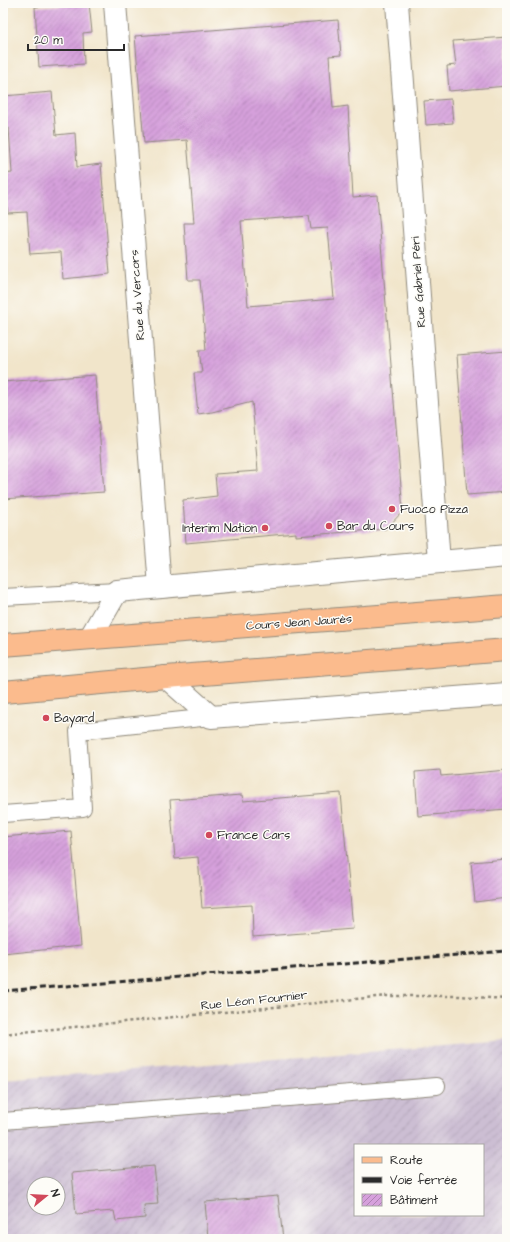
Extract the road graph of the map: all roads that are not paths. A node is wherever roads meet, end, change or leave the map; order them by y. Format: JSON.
{"nodes":[{"id":1,"x":115,"y":3,"type":"edge"},
{"id":2,"x":397,"y":3,"type":"edge"},
{"id":3,"x":507,"y":556,"type":"edge"},
{"id":4,"x":439,"y":562,"type":"junction"},
{"id":5,"x":160,"y":586,"type":"junction"},
{"id":6,"x":117,"y":591,"type":"junction"},
{"id":7,"x":3,"y":597,"type":"edge"},
{"id":8,"x":507,"y":606,"type":"edge"},
{"id":9,"x":90,"y":638,"type":"junction"},
{"id":10,"x":3,"y":644,"type":"edge"},
{"id":11,"x":507,"y":650,"type":"edge"},
{"id":12,"x":166,"y":677,"type":"junction"},
{"id":13,"x":3,"y":692,"type":"edge"},
{"id":14,"x":507,"y":694,"type":"edge"},
{"id":15,"x":211,"y":717,"type":"junction"},
{"id":16,"x":3,"y":814,"type":"edge"},
{"id":17,"x":437,"y":1086,"type":"dead end"},
{"id":18,"x":3,"y":1121,"type":"edge"}],
"edges":[{"from":1,"to":5,"type":"street","name":"Rue du Vercors"},
{"from":2,"to":4,"type":"street","name":"Rue Gabriel Péri"},
{"from":3,"to":4,"type":"street"},
{"from":4,"to":5,"type":"street"},
{"from":5,"to":6,"type":"street"},
{"from":6,"to":7,"type":"lane"},
{"from":6,"to":9,"type":"street"},
{"from":8,"to":9,"type":"main road","name":"Cours Jean Jaurès"},
{"from":9,"to":10,"type":"main road","name":"Cours Jean Jaurès"},
{"from":11,"to":12,"type":"main road"},
{"from":12,"to":13,"type":"main road"},
{"from":12,"to":15,"type":"street"},
{"from":14,"to":15,"type":"street"},
{"from":15,"to":16,"type":"lane"},
{"from":17,"to":18,"type":"lane"}]}
